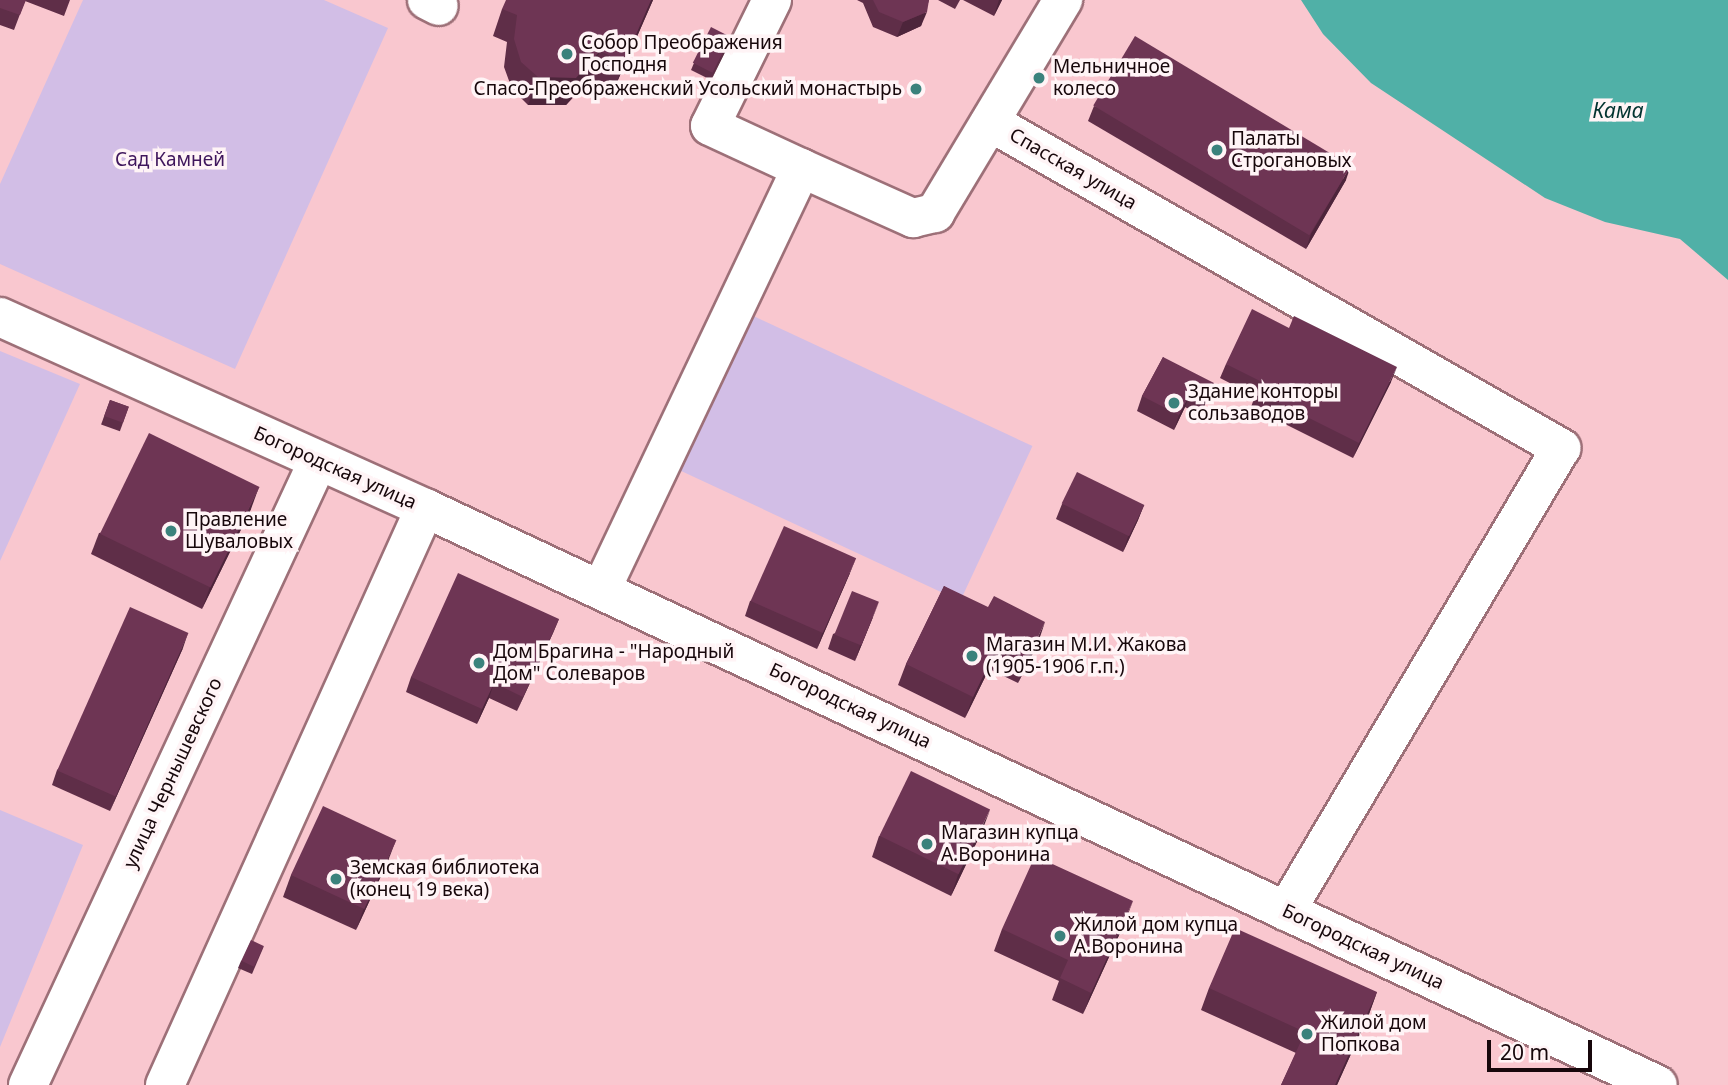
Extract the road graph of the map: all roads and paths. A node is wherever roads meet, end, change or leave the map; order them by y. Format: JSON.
{"nodes":[{"id":1,"x":772,"y":0,"type":"edge"},
{"id":2,"x":1063,"y":0,"type":"edge"},
{"id":3,"x":990,"y":122,"type":"junction"},
{"id":4,"x":801,"y":169,"type":"junction"},
{"id":5,"x":0,"y":317,"type":"edge"},
{"id":6,"x":318,"y":461,"type":"junction"},
{"id":7,"x":425,"y":508,"type":"junction"},
{"id":8,"x":601,"y":590,"type":"junction"},
{"id":9,"x":1286,"y":911,"type":"junction"},
{"id":10,"x":28,"y":1085,"type":"edge"},
{"id":11,"x":165,"y":1085,"type":"edge"},
{"id":12,"x":1658,"y":1085,"type":"edge"}],
"edges":[{"from":1,"to":4,"type":"street","name":"Спасская улица"},
{"from":2,"to":3,"type":"street"},
{"from":3,"to":4,"type":"street","name":"Спасская улица"},
{"from":3,"to":9,"type":"street","name":"Спасская улица"},
{"from":4,"to":8,"type":"street"},
{"from":5,"to":6,"type":"street","name":"Богородская улица"},
{"from":6,"to":7,"type":"street","name":"Богородская улица"},
{"from":6,"to":10,"type":"street","name":"улица Чернышевского"},
{"from":7,"to":8,"type":"street","name":"Богородская улица"},
{"from":7,"to":11,"type":"street"},
{"from":8,"to":9,"type":"street","name":"Богородская улица"},
{"from":9,"to":12,"type":"street","name":"Богородская улица"}]}
